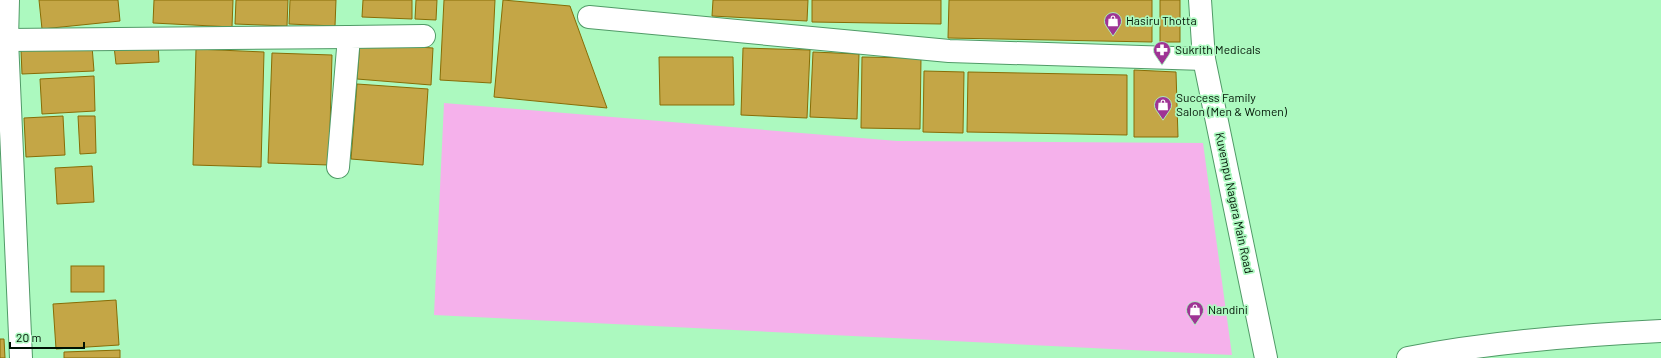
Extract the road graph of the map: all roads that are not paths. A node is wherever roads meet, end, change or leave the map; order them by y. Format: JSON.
{"nodes":[{"id":1,"x":8,"y":0,"type":"edge"},
{"id":2,"x":1200,"y":0,"type":"edge"},
{"id":3,"x":589,"y":17,"type":"dead end"},
{"id":4,"x":424,"y":36,"type":"dead end"},
{"id":5,"x":349,"y":37,"type":"junction"},
{"id":6,"x":7,"y":40,"type":"junction"},
{"id":7,"x":1204,"y":59,"type":"junction"},
{"id":8,"x":338,"y":167,"type":"dead end"},
{"id":9,"x":1661,"y":331,"type":"edge"},
{"id":10,"x":20,"y":358,"type":"edge"},
{"id":11,"x":1266,"y":358,"type":"edge"},
{"id":12,"x":1408,"y":358,"type":"edge"}],
"edges":[{"from":1,"to":6,"type":"street"},
{"from":2,"to":7,"type":"street","name":"Kuvempu Nagara Main Road"},
{"from":3,"to":7,"type":"street"},
{"from":4,"to":5,"type":"street"},
{"from":5,"to":6,"type":"street"},
{"from":5,"to":8,"type":"street"},
{"from":6,"to":10,"type":"street"},
{"from":7,"to":11,"type":"street","name":"Kuvempu Nagara Main Road"},
{"from":9,"to":12,"type":"street"}]}
